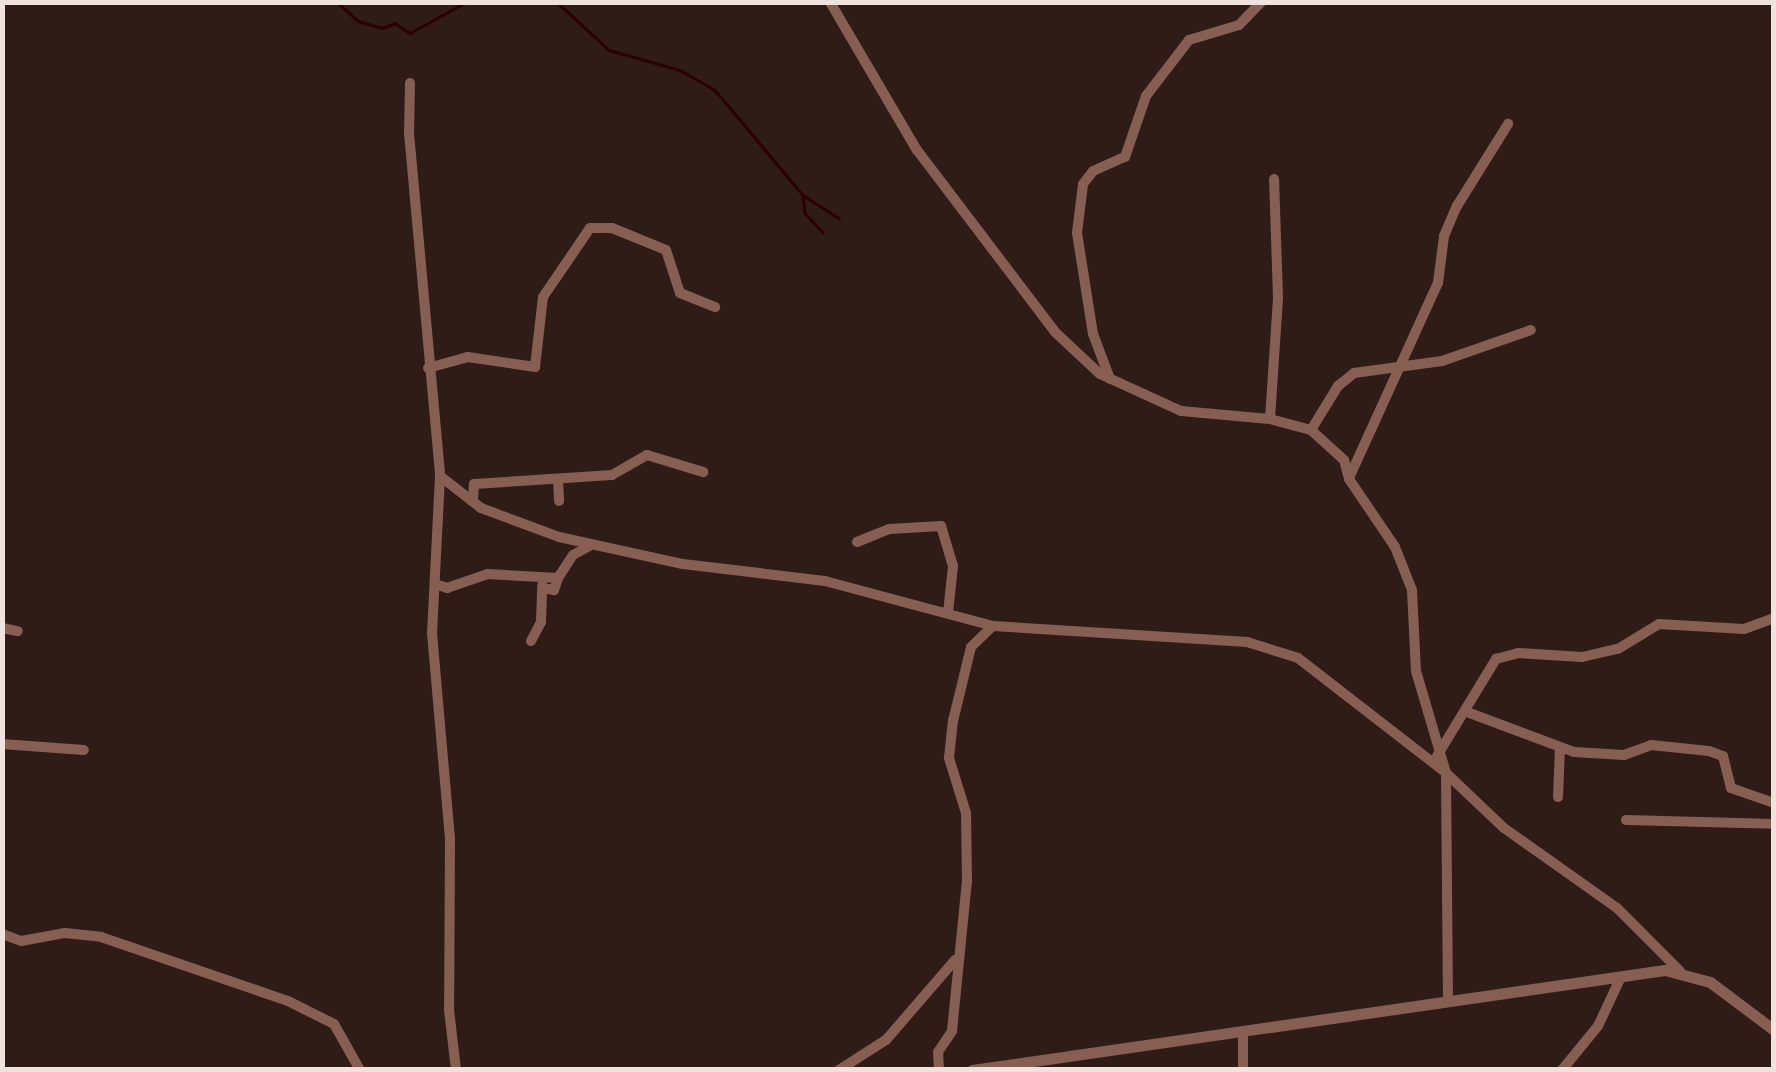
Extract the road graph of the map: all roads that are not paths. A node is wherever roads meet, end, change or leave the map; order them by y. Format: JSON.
{"nodes":[{"id":1,"x":830,"y":2,"type":"edge"},
{"id":2,"x":1260,"y":2,"type":"edge"},
{"id":3,"x":410,"y":83,"type":"dead end"},
{"id":4,"x":1508,"y":124,"type":"dead end"},
{"id":5,"x":1274,"y":179,"type":"dead end"},
{"id":6,"x":715,"y":307,"type":"dead end"},
{"id":7,"x":1532,"y":330,"type":"dead end"},
{"id":8,"x":428,"y":368,"type":"junction"},
{"id":9,"x":1400,"y":368,"type":"junction"},
{"id":10,"x":1111,"y":380,"type":"junction"},
{"id":11,"x":1270,"y":419,"type":"junction"},
{"id":12,"x":1310,"y":430,"type":"junction"},
{"id":13,"x":703,"y":472,"type":"dead end"},
{"id":14,"x":440,"y":476,"type":"junction"},
{"id":15,"x":1349,"y":479,"type":"junction"},
{"id":16,"x":558,"y":480,"type":"junction"},
{"id":17,"x":474,"y":484,"type":"junction"},
{"id":18,"x":456,"y":490,"type":"junction"},
{"id":19,"x":474,"y":501,"type":"junction"},
{"id":20,"x":559,"y":501,"type":"dead end"},
{"id":21,"x":857,"y":542,"type":"dead end"},
{"id":22,"x":596,"y":543,"type":"junction"},
{"id":23,"x":541,"y":584,"type":"junction"},
{"id":24,"x":435,"y":590,"type":"junction"},
{"id":25,"x":948,"y":613,"type":"junction"},
{"id":26,"x":1774,"y":618,"type":"edge"},
{"id":27,"x":993,"y":626,"type":"junction"},
{"id":28,"x":2,"y":628,"type":"edge"},
{"id":29,"x":18,"y":630,"type":"dead end"},
{"id":30,"x":531,"y":641,"type":"dead end"},
{"id":31,"x":1467,"y":712,"type":"junction"},
{"id":32,"x":2,"y":744,"type":"edge"},
{"id":33,"x":1560,"y":748,"type":"junction"},
{"id":34,"x":84,"y":750,"type":"dead end"},
{"id":35,"x":1437,"y":756,"type":"junction"},
{"id":36,"x":1446,"y":773,"type":"junction"},
{"id":37,"x":1558,"y":797,"type":"dead end"},
{"id":38,"x":1774,"y":803,"type":"edge"},
{"id":39,"x":1626,"y":820,"type":"dead end"},
{"id":40,"x":1774,"y":824,"type":"edge"},
{"id":41,"x":4,"y":937,"type":"edge"},
{"id":42,"x":956,"y":959,"type":"junction"},
{"id":43,"x":1680,"y":970,"type":"junction"},
{"id":44,"x":1621,"y":977,"type":"junction"},
{"id":45,"x":1448,"y":1002,"type":"junction"},
{"id":46,"x":1774,"y":1030,"type":"edge"},
{"id":47,"x":1243,"y":1031,"type":"junction"},
{"id":48,"x":1062,"y":1053,"type":"junction"},
{"id":49,"x":360,"y":1070,"type":"edge"},
{"id":50,"x":456,"y":1070,"type":"edge"},
{"id":51,"x":839,"y":1070,"type":"edge"},
{"id":52,"x":939,"y":1070,"type":"edge"},
{"id":53,"x":972,"y":1070,"type":"edge"},
{"id":54,"x":1062,"y":1070,"type":"edge"},
{"id":55,"x":1242,"y":1070,"type":"edge"},
{"id":56,"x":1562,"y":1070,"type":"edge"}],
"edges":[{"from":1,"to":10,"type":"street"},
{"from":2,"to":10,"type":"street"},
{"from":3,"to":8,"type":"street"},
{"from":4,"to":9,"type":"street"},
{"from":5,"to":11,"type":"street"},
{"from":6,"to":8,"type":"street"},
{"from":7,"to":9,"type":"street"},
{"from":8,"to":14,"type":"street"},
{"from":9,"to":12,"type":"street"},
{"from":9,"to":15,"type":"street"},
{"from":10,"to":11,"type":"street"},
{"from":11,"to":12,"type":"street"},
{"from":12,"to":15,"type":"street"},
{"from":13,"to":16,"type":"street"},
{"from":14,"to":18,"type":"street"},
{"from":14,"to":24,"type":"street"},
{"from":15,"to":35,"type":"street"},
{"from":16,"to":17,"type":"street"},
{"from":16,"to":20,"type":"street"},
{"from":17,"to":18,"type":"street"},
{"from":17,"to":19,"type":"street"},
{"from":18,"to":19,"type":"street"},
{"from":19,"to":22,"type":"street"},
{"from":21,"to":25,"type":"street"},
{"from":22,"to":23,"type":"street"},
{"from":22,"to":25,"type":"street"},
{"from":23,"to":24,"type":"street"},
{"from":23,"to":30,"type":"street"},
{"from":24,"to":50,"type":"street"},
{"from":25,"to":27,"type":"street"},
{"from":26,"to":31,"type":"street"},
{"from":27,"to":36,"type":"street"},
{"from":27,"to":42,"type":"street"},
{"from":28,"to":29,"type":"street"},
{"from":31,"to":33,"type":"street"},
{"from":31,"to":35,"type":"street"},
{"from":32,"to":34,"type":"street"},
{"from":33,"to":37,"type":"street"},
{"from":33,"to":38,"type":"street"},
{"from":35,"to":36,"type":"street"},
{"from":36,"to":43,"type":"street"},
{"from":36,"to":45,"type":"street"},
{"from":39,"to":40,"type":"street"},
{"from":41,"to":49,"type":"street"},
{"from":42,"to":51,"type":"street"},
{"from":42,"to":52,"type":"street"},
{"from":43,"to":44,"type":"street"},
{"from":43,"to":46,"type":"street"},
{"from":44,"to":45,"type":"street"},
{"from":44,"to":56,"type":"street"},
{"from":45,"to":47,"type":"street"},
{"from":47,"to":48,"type":"street"},
{"from":47,"to":55,"type":"street"},
{"from":48,"to":53,"type":"street"},
{"from":48,"to":54,"type":"street"}]}
